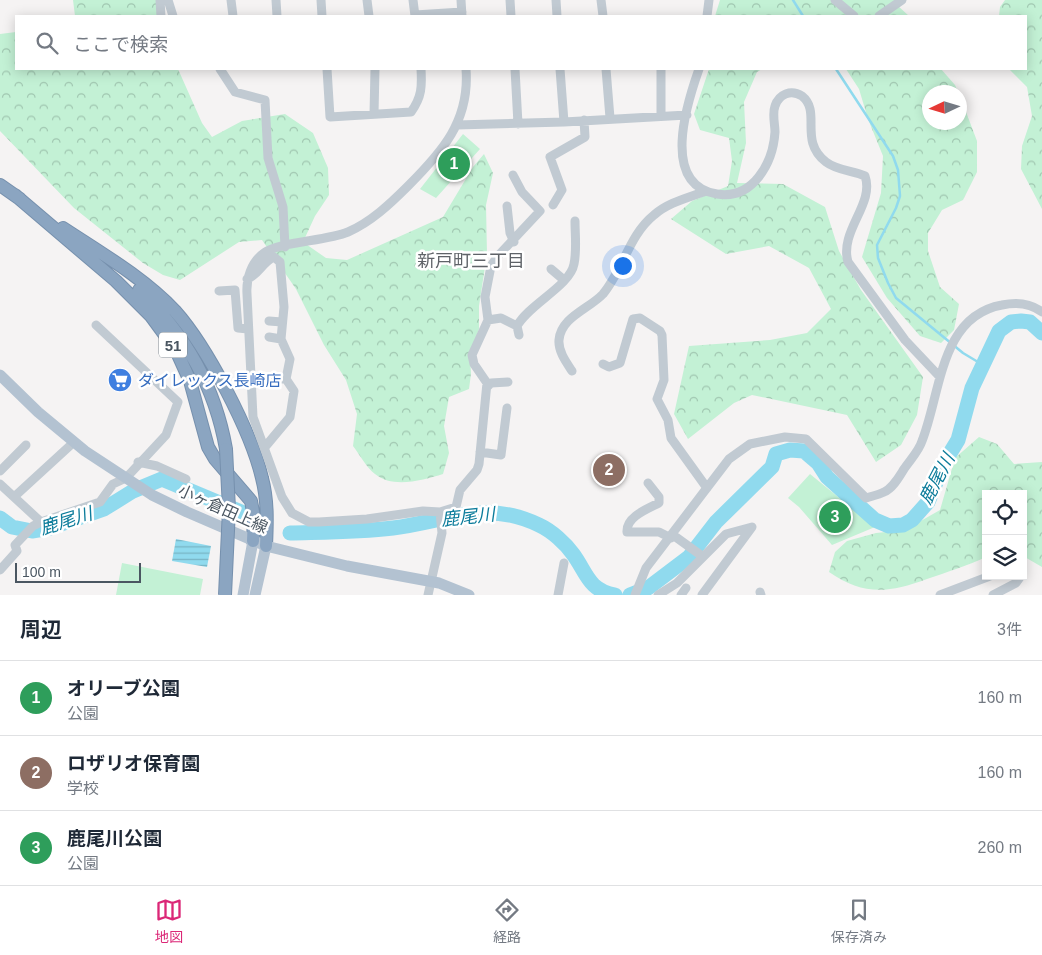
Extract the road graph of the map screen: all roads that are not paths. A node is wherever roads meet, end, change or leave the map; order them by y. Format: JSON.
{"nodes":[{"id":1,"x":160,"y":0,"type":"edge"},
{"id":2,"x":168,"y":0,"type":"edge"},
{"id":3,"x":231,"y":0,"type":"edge"},
{"id":4,"x":276,"y":0,"type":"edge"},
{"id":5,"x":320,"y":0,"type":"edge"},
{"id":6,"x":367,"y":0,"type":"edge"},
{"id":7,"x":412,"y":0,"type":"edge"},
{"id":8,"x":461,"y":0,"type":"edge"},
{"id":9,"x":510,"y":0,"type":"edge"},
{"id":10,"x":556,"y":0,"type":"edge"},
{"id":11,"x":601,"y":0,"type":"edge"},
{"id":12,"x":709,"y":0,"type":"edge"},
{"id":13,"x":834,"y":0,"type":"edge"},
{"id":14,"x":902,"y":0,"type":"edge"},
{"id":15,"x":462,"y":14,"type":"edge"},
{"id":16,"x":162,"y":15,"type":"edge"},
{"id":17,"x":173,"y":15,"type":"edge"},
{"id":18,"x":233,"y":15,"type":"edge"},
{"id":19,"x":278,"y":15,"type":"edge"},
{"id":20,"x":322,"y":15,"type":"edge"},
{"id":21,"x":369,"y":15,"type":"edge"},
{"id":22,"x":415,"y":15,"type":"edge"},
{"id":23,"x":511,"y":15,"type":"edge"},
{"id":24,"x":557,"y":15,"type":"edge"},
{"id":25,"x":603,"y":15,"type":"edge"},
{"id":26,"x":707,"y":15,"type":"edge"},
{"id":27,"x":853,"y":15,"type":"edge"},
{"id":28,"x":880,"y":15,"type":"edge"},
{"id":29,"x":221,"y":70,"type":"edge"},
{"id":30,"x":327,"y":70,"type":"edge"},
{"id":31,"x":375,"y":70,"type":"edge"},
{"id":32,"x":421,"y":70,"type":"edge"},
{"id":33,"x":466,"y":70,"type":"edge"},
{"id":34,"x":515,"y":70,"type":"edge"},
{"id":35,"x":560,"y":70,"type":"edge"},
{"id":36,"x":606,"y":70,"type":"edge"},
{"id":37,"x":661,"y":70,"type":"edge"},
{"id":38,"x":700,"y":70,"type":"edge"},
{"id":39,"x":374,"y":114,"type":"junction"},
{"id":40,"x":661,"y":115,"type":"junction"},
{"id":41,"x":687,"y":115,"type":"junction"},
{"id":42,"x":610,"y":118,"type":"junction"},
{"id":43,"x":584,"y":120,"type":"junction"},
{"id":44,"x":564,"y":122,"type":"junction"},
{"id":45,"x":518,"y":124,"type":"junction"},
{"id":46,"x":457,"y":126,"type":"junction"},
{"id":47,"x":513,"y":175,"type":"dead end"},
{"id":48,"x":0,"y":184,"type":"edge"},
{"id":49,"x":706,"y":191,"type":"junction"},
{"id":50,"x":14,"y":194,"type":"junction"},
{"id":51,"x":553,"y":205,"type":"dead end"},
{"id":52,"x":507,"y":206,"type":"dead end"},
{"id":53,"x":575,"y":221,"type":"dead end"},
{"id":54,"x":61,"y":226,"type":"junction"},
{"id":55,"x":514,"y":242,"type":"junction"},
{"id":56,"x":285,"y":247,"type":"junction"},
{"id":57,"x":550,"y":269,"type":"dead end"},
{"id":58,"x":247,"y":279,"type":"junction"},
{"id":59,"x":564,"y":280,"type":"junction"},
{"id":60,"x":219,"y":291,"type":"dead end"},
{"id":61,"x":1042,"y":312,"type":"edge"},
{"id":62,"x":488,"y":320,"type":"junction"},
{"id":63,"x":269,"y":321,"type":"dead end"},
{"id":64,"x":282,"y":322,"type":"junction"},
{"id":65,"x":96,"y":325,"type":"dead end"},
{"id":66,"x":248,"y":329,"type":"junction"},
{"id":67,"x":269,"y":338,"type":"dead end"},
{"id":68,"x":281,"y":339,"type":"junction"},
{"id":69,"x":603,"y":364,"type":"dead end"},
{"id":70,"x":572,"y":371,"type":"dead end"},
{"id":71,"x":0,"y":376,"type":"edge"},
{"id":72,"x":939,"y":376,"type":"junction"},
{"id":73,"x":274,"y":379,"type":"dead end"},
{"id":74,"x":286,"y":379,"type":"junction"},
{"id":75,"x":508,"y":382,"type":"dead end"},
{"id":76,"x":487,"y":387,"type":"junction"},
{"id":77,"x":507,"y":408,"type":"dead end"},
{"id":78,"x":74,"y":442,"type":"junction"},
{"id":79,"x":26,"y":445,"type":"dead end"},
{"id":80,"x":265,"y":447,"type":"junction"},
{"id":81,"x":480,"y":452,"type":"junction"},
{"id":82,"x":138,"y":462,"type":"junction"},
{"id":83,"x":0,"y":471,"type":"edge"},
{"id":84,"x":186,"y":479,"type":"dead end"},
{"id":85,"x":131,"y":481,"type":"junction"},
{"id":86,"x":648,"y":483,"type":"dead end"},
{"id":87,"x":0,"y":484,"type":"edge"},
{"id":88,"x":707,"y":488,"type":"junction"},
{"id":89,"x":14,"y":497,"type":"junction"},
{"id":90,"x":440,"y":512,"type":"junction"},
{"id":91,"x":36,"y":524,"type":"junction"},
{"id":92,"x":672,"y":537,"type":"junction"},
{"id":93,"x":253,"y":541,"type":"junction"},
{"id":94,"x":266,"y":546,"type":"junction"},
{"id":95,"x":702,"y":556,"type":"junction"},
{"id":96,"x":564,"y":563,"type":"dead end"},
{"id":97,"x":0,"y":570,"type":"edge"},
{"id":98,"x":982,"y":579,"type":"edge"},
{"id":99,"x":1019,"y":580,"type":"edge"},
{"id":100,"x":430,"y":582,"type":"junction"},
{"id":101,"x":225,"y":595,"type":"edge"},
{"id":102,"x":243,"y":595,"type":"edge"},
{"id":103,"x":255,"y":595,"type":"edge"},
{"id":104,"x":428,"y":595,"type":"edge"},
{"id":105,"x":469,"y":595,"type":"edge"},
{"id":106,"x":558,"y":595,"type":"edge"},
{"id":107,"x":635,"y":595,"type":"edge"},
{"id":108,"x":658,"y":595,"type":"edge"},
{"id":109,"x":702,"y":595,"type":"edge"},
{"id":110,"x":940,"y":595,"type":"edge"},
{"id":111,"x":993,"y":595,"type":"edge"}],
"edges":[{"from":1,"to":16,"type":"street"},
{"from":2,"to":17,"type":"street"},
{"from":3,"to":18,"type":"street"},
{"from":4,"to":19,"type":"street"},
{"from":5,"to":20,"type":"street"},
{"from":6,"to":21,"type":"street"},
{"from":7,"to":22,"type":"street"},
{"from":8,"to":15,"type":"street"},
{"from":9,"to":23,"type":"street"},
{"from":10,"to":24,"type":"street"},
{"from":11,"to":25,"type":"street"},
{"from":12,"to":26,"type":"street"},
{"from":13,"to":27,"type":"street"},
{"from":14,"to":28,"type":"street"},
{"from":15,"to":22,"type":"street"},
{"from":29,"to":56,"type":"street"},
{"from":30,"to":39,"type":"street"},
{"from":31,"to":39,"type":"street"},
{"from":32,"to":39,"type":"street"},
{"from":33,"to":46,"type":"street"},
{"from":34,"to":45,"type":"street"},
{"from":35,"to":44,"type":"street"},
{"from":36,"to":42,"type":"street"},
{"from":37,"to":40,"type":"street"},
{"from":38,"to":41,"type":"street"},
{"from":40,"to":41,"type":"street"},
{"from":40,"to":42,"type":"street"},
{"from":41,"to":49,"type":"street"},
{"from":42,"to":43,"type":"street"},
{"from":43,"to":44,"type":"street"},
{"from":43,"to":51,"type":"street"},
{"from":44,"to":45,"type":"street"},
{"from":45,"to":46,"type":"street"},
{"from":46,"to":56,"type":"street"},
{"from":47,"to":55,"type":"street"},
{"from":48,"to":50,"type":"highway","number":"51"},
{"from":49,"to":70,"type":"street"},
{"from":49,"to":72,"type":"street"},
{"from":50,"to":54,"type":"highway","number":"51"},
{"from":50,"to":93,"type":"highway","number":"51"},
{"from":52,"to":55,"type":"street"},
{"from":53,"to":59,"type":"street"},
{"from":54,"to":94,"type":"highway","number":"51"},
{"from":54,"to":101,"type":"highway","number":"51","bridge":true},
{"from":55,"to":62,"type":"street"},
{"from":56,"to":58,"type":"street"},
{"from":57,"to":59,"type":"street"},
{"from":58,"to":64,"type":"street"},
{"from":58,"to":66,"type":"street"},
{"from":59,"to":62,"type":"street"},
{"from":60,"to":66,"type":"street"},
{"from":61,"to":72,"type":"street"},
{"from":62,"to":76,"type":"street"},
{"from":63,"to":64,"type":"street"},
{"from":64,"to":68,"type":"street"},
{"from":65,"to":82,"type":"street"},
{"from":66,"to":80,"type":"street"},
{"from":67,"to":68,"type":"street"},
{"from":68,"to":74,"type":"street"},
{"from":69,"to":88,"type":"street"},
{"from":71,"to":78,"type":"main road","name":"小ヶ倉田上線"},
{"from":72,"to":88,"type":"street"},
{"from":73,"to":74,"type":"street"},
{"from":74,"to":80,"type":"street"},
{"from":75,"to":76,"type":"street"},
{"from":76,"to":81,"type":"street"},
{"from":77,"to":81,"type":"street"},
{"from":78,"to":85,"type":"main road","name":"小ヶ倉田上線"},
{"from":78,"to":89,"type":"street"},
{"from":79,"to":83,"type":"street"},
{"from":80,"to":90,"type":"street"},
{"from":81,"to":90,"type":"street"},
{"from":82,"to":84,"type":"street"},
{"from":82,"to":85,"type":"street"},
{"from":85,"to":91,"type":"street"},
{"from":85,"to":93,"type":"main road","name":"小ヶ倉田上線"},
{"from":86,"to":92,"type":"street"},
{"from":87,"to":89,"type":"street"},
{"from":88,"to":92,"type":"street"},
{"from":89,"to":91,"type":"street"},
{"from":90,"to":100,"type":"street"},
{"from":91,"to":97,"type":"street"},
{"from":92,"to":95,"type":"street"},
{"from":92,"to":107,"type":"street"},
{"from":93,"to":94,"type":"main road","name":"小ヶ倉田上線"},
{"from":93,"to":102,"type":"main road","number":"51"},
{"from":94,"to":100,"type":"main road","name":"小ヶ倉田上線"},
{"from":94,"to":103,"type":"main road","number":"51"},
{"from":95,"to":108,"type":"street"},
{"from":95,"to":109,"type":"street"},
{"from":96,"to":106,"type":"street"},
{"from":98,"to":110,"type":"street"},
{"from":99,"to":111,"type":"street"},
{"from":100,"to":104,"type":"street"},
{"from":100,"to":105,"type":"main road","name":"小ヶ倉田上線"}]}
